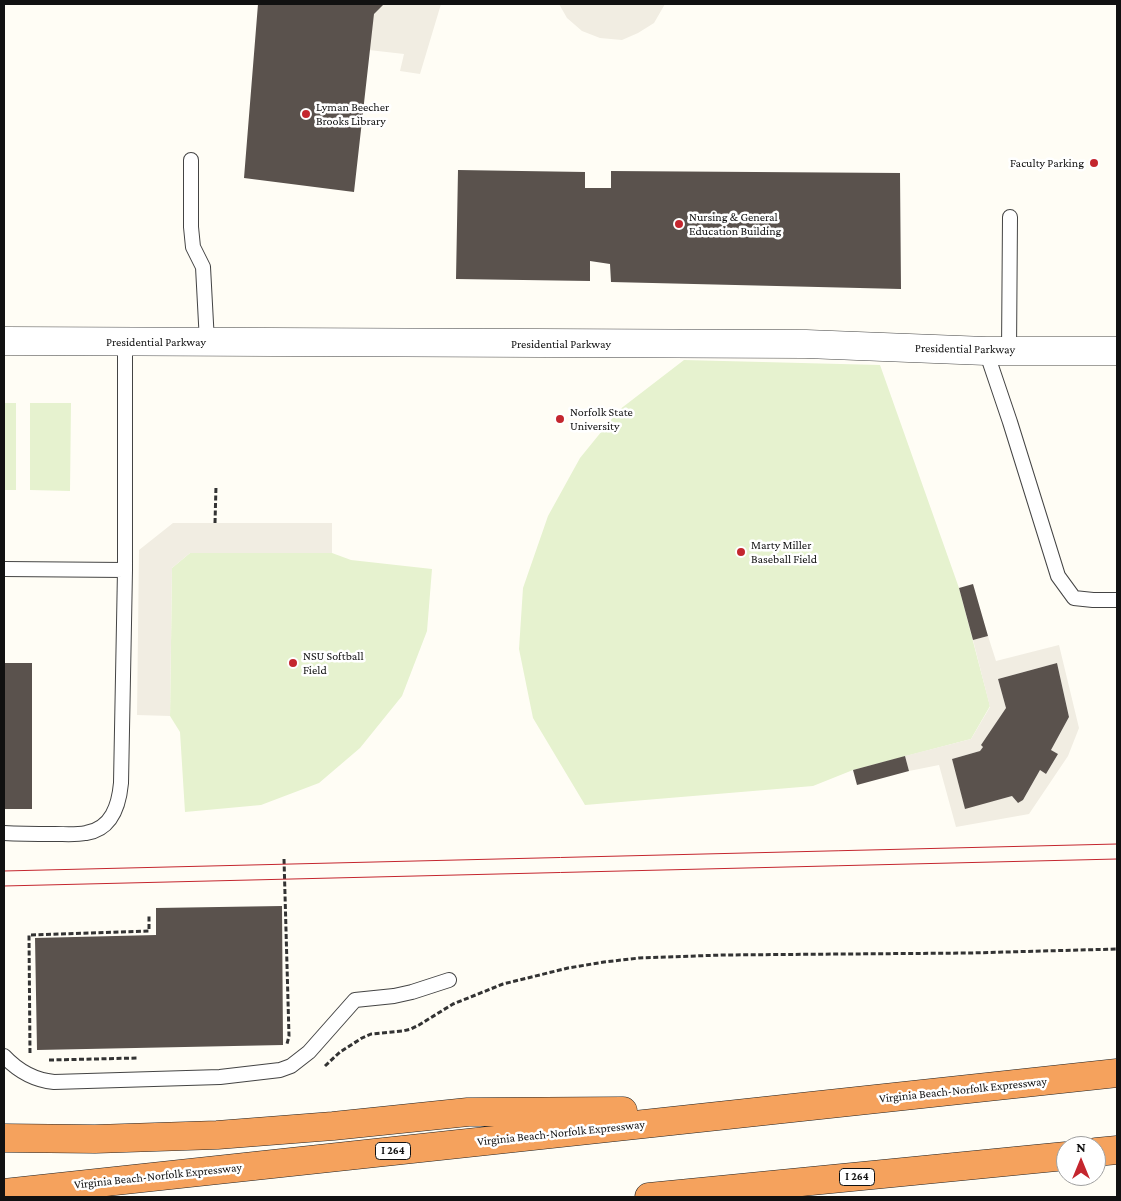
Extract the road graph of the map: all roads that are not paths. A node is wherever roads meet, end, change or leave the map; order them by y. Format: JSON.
{"nodes":[{"id":1,"x":191,"y":160,"type":"dead end"},
{"id":2,"x":1010,"y":217,"type":"dead end"},
{"id":3,"x":4,"y":341,"type":"edge"},
{"id":4,"x":125,"y":342,"type":"junction"},
{"id":5,"x":207,"y":342,"type":"junction"},
{"id":6,"x":998,"y":351,"type":"junction"},
{"id":7,"x":1117,"y":351,"type":"edge"},
{"id":8,"x":4,"y":569,"type":"edge"},
{"id":9,"x":125,"y":570,"type":"junction"},
{"id":10,"x":1117,"y":600,"type":"edge"},
{"id":11,"x":4,"y":834,"type":"edge"},
{"id":12,"x":449,"y":980,"type":"dead end"},
{"id":13,"x":4,"y":1056,"type":"edge"},
{"id":14,"x":1117,"y":1073,"type":"edge"},
{"id":15,"x":782,"y":1110,"type":"junction"},
{"id":16,"x":4,"y":1138,"type":"edge"},
{"id":17,"x":1056,"y":1157,"type":"edge"},
{"id":18,"x":711,"y":1192,"type":"junction"},
{"id":19,"x":4,"y":1193,"type":"edge"},
{"id":20,"x":649,"y":1197,"type":"edge"},
{"id":21,"x":685,"y":1197,"type":"edge"}],
"edges":[{"from":1,"to":5,"type":"lane"},
{"from":2,"to":6,"type":"lane"},
{"from":3,"to":4,"type":"street","name":"Presidential Parkway"},
{"from":4,"to":5,"type":"street","name":"Presidential Parkway"},
{"from":4,"to":9,"type":"lane"},
{"from":5,"to":6,"type":"street","name":"Presidential Parkway"},
{"from":6,"to":7,"type":"street","name":"Presidential Parkway"},
{"from":6,"to":10,"type":"lane"},
{"from":8,"to":9,"type":"lane"},
{"from":9,"to":11,"type":"lane"},
{"from":12,"to":13,"type":"lane"},
{"from":14,"to":15,"type":"highway","name":"Virginia Beach-Norfolk Expressway","number":"I 264"},
{"from":15,"to":16,"type":"highway"},
{"from":15,"to":19,"type":"highway","name":"Virginia Beach-Norfolk Expressway","number":"I 264"},
{"from":17,"to":18,"type":"highway","number":"I 264"},
{"from":18,"to":20,"type":"highway","number":"I 264"},
{"from":18,"to":21,"type":"highway"}]}
